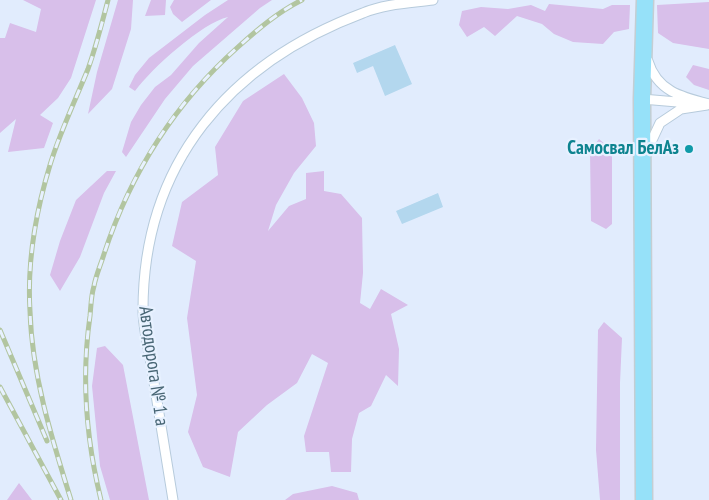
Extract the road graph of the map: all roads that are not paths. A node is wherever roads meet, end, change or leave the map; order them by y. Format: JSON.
{"nodes":[{"id":1,"x":397,"y":0,"type":"edge"},
{"id":2,"x":433,"y":0,"type":"edge"},
{"id":3,"x":645,"y":0,"type":"edge"},
{"id":4,"x":364,"y":12,"type":"junction"},
{"id":5,"x":644,"y":44,"type":"junction"},
{"id":6,"x":642,"y":99,"type":"junction"},
{"id":7,"x":709,"y":104,"type":"edge"},
{"id":8,"x":642,"y":160,"type":"junction"},
{"id":9,"x":172,"y":500,"type":"edge"},
{"id":10,"x":644,"y":500,"type":"edge"}],
"edges":[{"from":1,"to":4,"type":"street"},
{"from":2,"to":4,"type":"street","name":"Автодорога № 1 а"},
{"from":3,"to":5,"type":"highway"},
{"from":4,"to":9,"type":"street","name":"Автодорога № 1 а"},
{"from":5,"to":6,"type":"highway"},
{"from":5,"to":7,"type":"street"},
{"from":6,"to":7,"type":"street"},
{"from":6,"to":8,"type":"highway"},
{"from":7,"to":8,"type":"street"},
{"from":8,"to":10,"type":"highway"}]}
